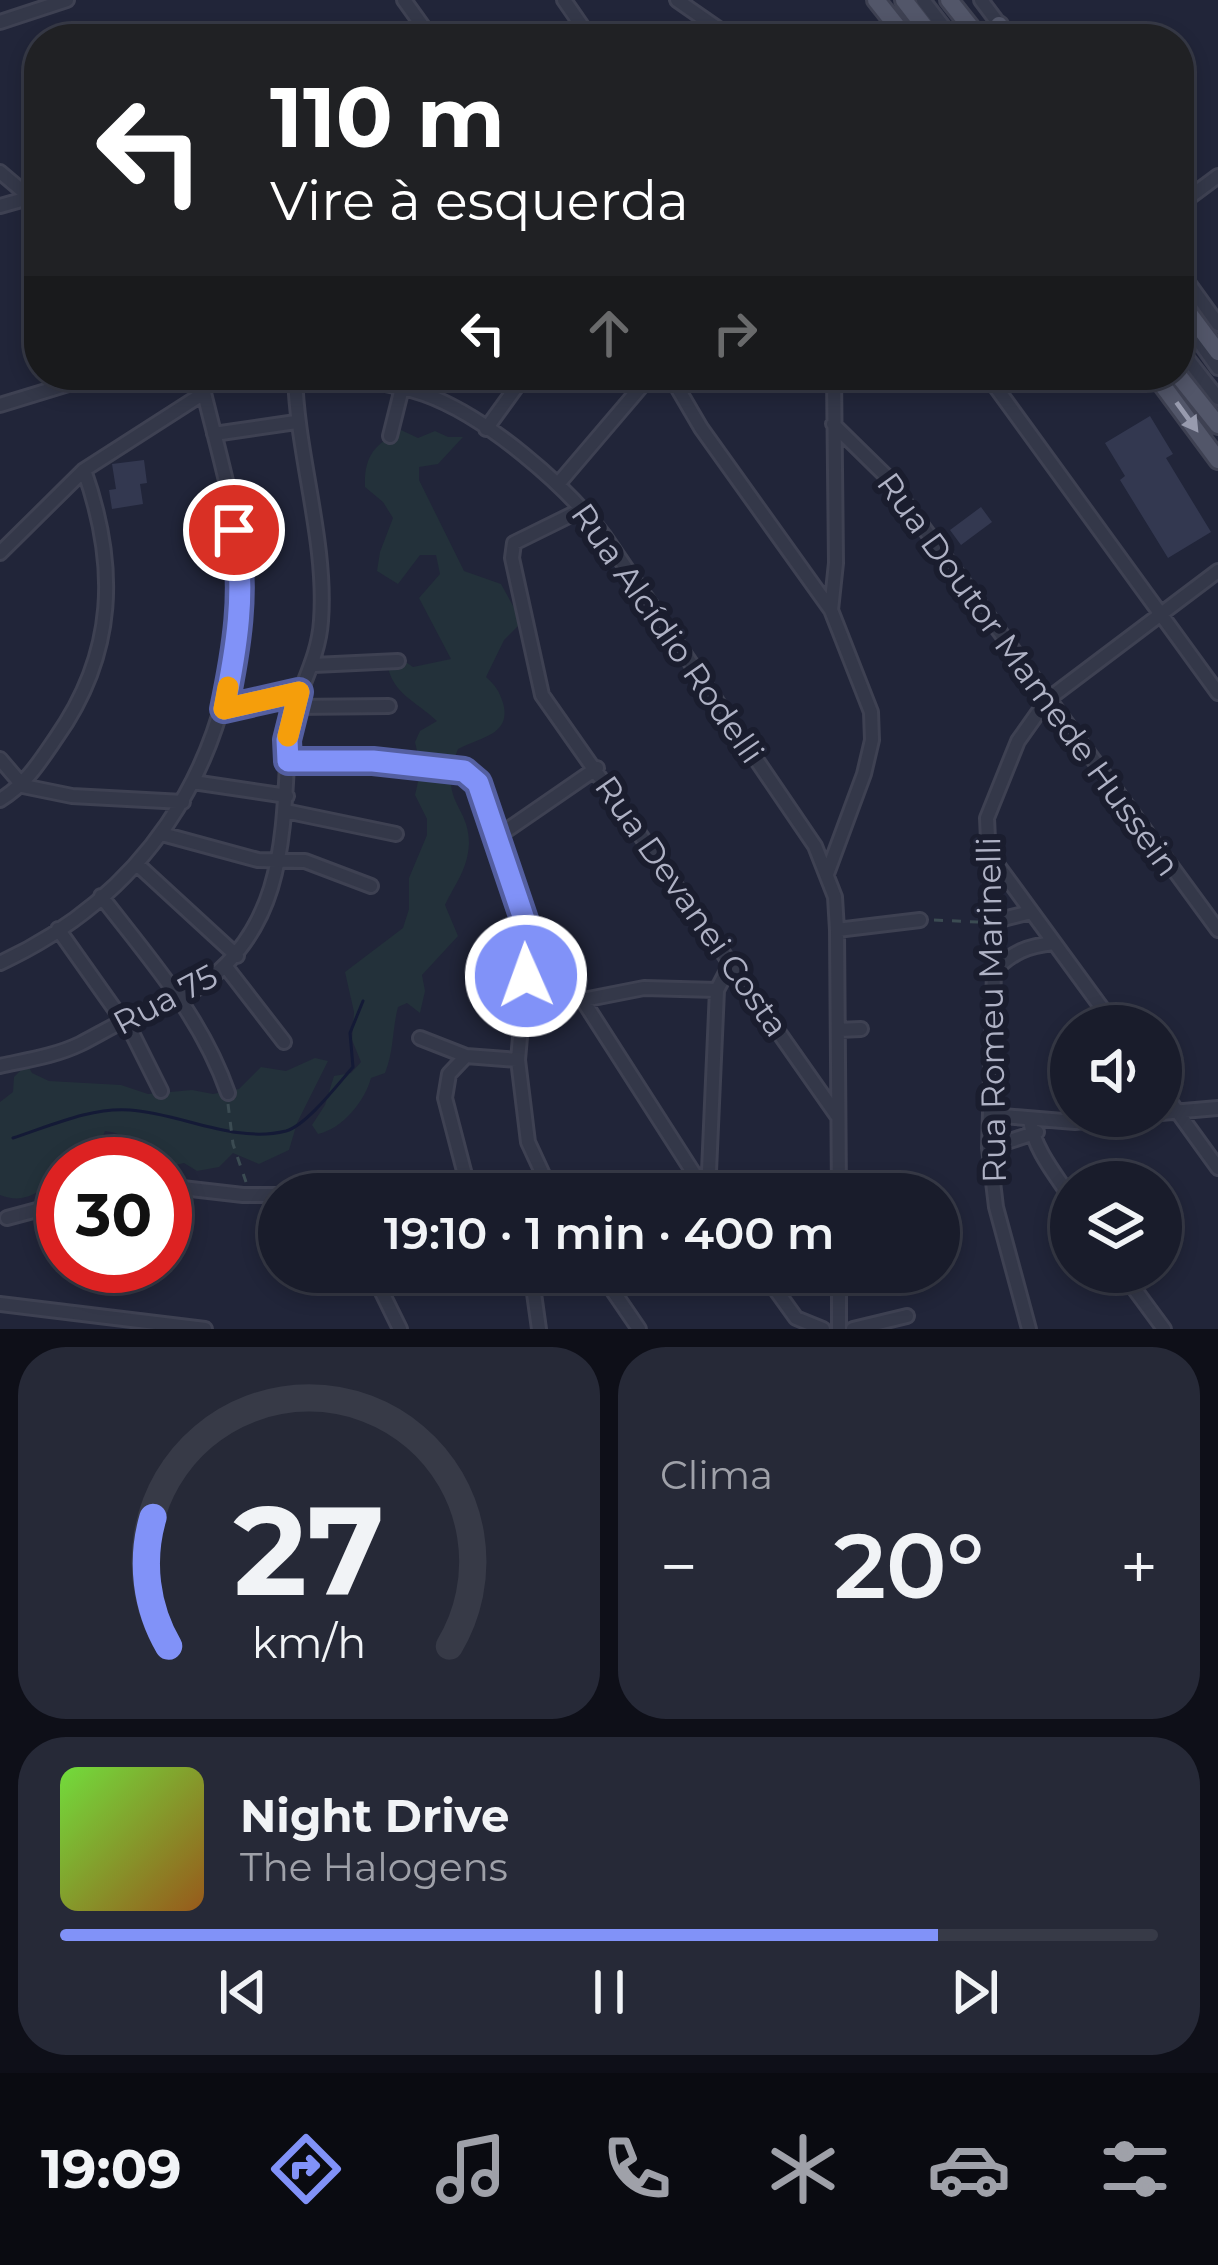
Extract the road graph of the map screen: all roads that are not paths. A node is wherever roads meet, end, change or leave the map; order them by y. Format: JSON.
{"nodes":[{"id":1,"x":67,"y":0,"type":"edge"},
{"id":2,"x":677,"y":0,"type":"edge"},
{"id":3,"x":876,"y":0,"type":"edge"},
{"id":4,"x":904,"y":0,"type":"edge"},
{"id":5,"x":923,"y":0,"type":"edge"},
{"id":6,"x":940,"y":0,"type":"edge"},
{"id":7,"x":949,"y":0,"type":"edge"},
{"id":8,"x":0,"y":22,"type":"edge"},
{"id":9,"x":711,"y":24,"type":"edge"},
{"id":10,"x":895,"y":24,"type":"edge"},
{"id":11,"x":922,"y":24,"type":"edge"},
{"id":12,"x":941,"y":24,"type":"edge"},
{"id":13,"x":958,"y":24,"type":"edge"},
{"id":14,"x":968,"y":24,"type":"edge"},
{"id":15,"x":0,"y":172,"type":"edge"},
{"id":16,"x":24,"y":191,"type":"edge"},
{"id":17,"x":1194,"y":291,"type":"edge"},
{"id":18,"x":1194,"y":320,"type":"edge"},
{"id":19,"x":1218,"y":324,"type":"edge"},
{"id":20,"x":1194,"y":334,"type":"edge"},
{"id":21,"x":1218,"y":352,"type":"edge"},
{"id":22,"x":1194,"y":367,"type":"edge"},
{"id":23,"x":1218,"y":368,"type":"edge"},
{"id":24,"x":49,"y":390,"type":"edge"},
{"id":25,"x":204,"y":390,"type":"edge"},
{"id":26,"x":295,"y":390,"type":"edge"},
{"id":27,"x":401,"y":390,"type":"edge"},
{"id":28,"x":408,"y":390,"type":"edge"},
{"id":29,"x":514,"y":390,"type":"edge"},
{"id":30,"x":638,"y":390,"type":"edge"},
{"id":31,"x":679,"y":390,"type":"edge"},
{"id":32,"x":834,"y":390,"type":"edge"},
{"id":33,"x":998,"y":390,"type":"edge"},
{"id":34,"x":1166,"y":390,"type":"edge"},
{"id":35,"x":1190,"y":390,"type":"edge"},
{"id":36,"x":204,"y":393,"type":"junction"},
{"id":37,"x":1218,"y":398,"type":"edge"},
{"id":38,"x":0,"y":405,"type":"edge"},
{"id":39,"x":296,"y":422,"type":"junction"},
{"id":40,"x":833,"y":424,"type":"junction"},
{"id":41,"x":1218,"y":425,"type":"edge"},
{"id":42,"x":486,"y":430,"type":"junction"},
{"id":43,"x":214,"y":434,"type":"junction"},
{"id":44,"x":389,"y":436,"type":"dead end"},
{"id":45,"x":1218,"y":460,"type":"edge"},
{"id":46,"x":84,"y":470,"type":"junction"},
{"id":47,"x":559,"y":483,"type":"junction"},
{"id":48,"x":584,"y":509,"type":"junction"},
{"id":49,"x":0,"y":553,"type":"edge"},
{"id":50,"x":1218,"y":571,"type":"edge"},
{"id":51,"x":831,"y":610,"type":"junction"},
{"id":52,"x":1160,"y":614,"type":"junction"},
{"id":53,"x":398,"y":661,"type":"dead end"},
{"id":54,"x":314,"y":664,"type":"junction"},
{"id":55,"x":299,"y":692,"type":"junction"},
{"id":56,"x":1218,"y":693,"type":"edge"},
{"id":57,"x":1047,"y":700,"type":"junction"},
{"id":58,"x":389,"y":706,"type":"dead end"},
{"id":59,"x":294,"y":707,"type":"junction"},
{"id":60,"x":224,"y":709,"type":"junction"},
{"id":61,"x":0,"y":759,"type":"edge"},
{"id":62,"x":288,"y":761,"type":"junction"},
{"id":63,"x":597,"y":768,"type":"junction"},
{"id":64,"x":193,"y":782,"type":"junction"},
{"id":65,"x":23,"y":786,"type":"junction"},
{"id":66,"x":0,"y":800,"type":"edge"},
{"id":67,"x":183,"y":802,"type":"junction"},
{"id":68,"x":286,"y":803,"type":"junction"},
{"id":69,"x":395,"y":833,"type":"dead end"},
{"id":70,"x":162,"y":834,"type":"junction"},
{"id":71,"x":497,"y":837,"type":"junction"},
{"id":72,"x":986,"y":849,"type":"junction"},
{"id":73,"x":277,"y":861,"type":"junction"},
{"id":74,"x":137,"y":865,"type":"junction"},
{"id":75,"x":826,"y":874,"type":"junction"},
{"id":76,"x":371,"y":886,"type":"dead end"},
{"id":77,"x":101,"y":896,"type":"junction"},
{"id":78,"x":1030,"y":912,"type":"junction"},
{"id":79,"x":920,"y":920,"type":"road end"},
{"id":80,"x":991,"y":922,"type":"junction"},
{"id":81,"x":58,"y":929,"type":"junction"},
{"id":82,"x":837,"y":930,"type":"junction"},
{"id":83,"x":1218,"y":930,"type":"edge"},
{"id":84,"x":529,"y":934,"type":"junction"},
{"id":85,"x":1054,"y":943,"type":"junction"},
{"id":86,"x":237,"y":956,"type":"junction"},
{"id":87,"x":0,"y":963,"type":"edge"},
{"id":88,"x":731,"y":963,"type":"junction"},
{"id":89,"x":226,"y":967,"type":"junction"},
{"id":90,"x":994,"y":971,"type":"junction"},
{"id":91,"x":717,"y":990,"type":"junction"},
{"id":92,"x":180,"y":998,"type":"junction"},
{"id":93,"x":583,"y":1000,"type":"junction"},
{"id":94,"x":1099,"y":1005,"type":"edge"},
{"id":95,"x":121,"y":1022,"type":"junction"},
{"id":96,"x":861,"y":1029,"type":"dead end"},
{"id":97,"x":838,"y":1030,"type":"junction"},
{"id":98,"x":419,"y":1038,"type":"dead end"},
{"id":99,"x":284,"y":1042,"type":"dead end"},
{"id":100,"x":466,"y":1056,"type":"junction"},
{"id":101,"x":518,"y":1060,"type":"junction"},
{"id":102,"x":1,"y":1062,"type":"edge"},
{"id":103,"x":161,"y":1091,"type":"dead end"},
{"id":104,"x":228,"y":1093,"type":"dead end"},
{"id":105,"x":1218,"y":1108,"type":"edge"},
{"id":106,"x":1182,"y":1111,"type":"edge"},
{"id":107,"x":990,"y":1115,"type":"junction"},
{"id":108,"x":839,"y":1118,"type":"junction"},
{"id":109,"x":1182,"y":1118,"type":"edge"},
{"id":110,"x":1050,"y":1123,"type":"edge"},
{"id":111,"x":1031,"y":1127,"type":"junction"},
{"id":112,"x":989,"y":1148,"type":"junction"},
{"id":113,"x":1050,"y":1161,"type":"edge"},
{"id":114,"x":1218,"y":1168,"type":"edge"},
{"id":115,"x":465,"y":1173,"type":"edge"},
{"id":116,"x":542,"y":1173,"type":"edge"},
{"id":117,"x":694,"y":1173,"type":"edge"},
{"id":118,"x":709,"y":1173,"type":"edge"},
{"id":119,"x":839,"y":1173,"type":"edge"},
{"id":120,"x":192,"y":1189,"type":"edge"},
{"id":121,"x":258,"y":1196,"type":"edge"},
{"id":122,"x":36,"y":1210,"type":"edge"},
{"id":123,"x":7,"y":1218,"type":"dead end"},
{"id":124,"x":382,"y":1293,"type":"edge"},
{"id":125,"x":534,"y":1293,"type":"edge"},
{"id":126,"x":614,"y":1293,"type":"edge"},
{"id":127,"x":778,"y":1293,"type":"edge"},
{"id":128,"x":839,"y":1293,"type":"edge"},
{"id":129,"x":1137,"y":1293,"type":"edge"},
{"id":130,"x":0,"y":1304,"type":"edge"},
{"id":131,"x":907,"y":1316,"type":"dead end"},
{"id":132,"x":205,"y":1329,"type":"edge"},
{"id":133,"x":400,"y":1329,"type":"edge"},
{"id":134,"x":539,"y":1329,"type":"edge"},
{"id":135,"x":639,"y":1329,"type":"edge"},
{"id":136,"x":823,"y":1329,"type":"edge"},
{"id":137,"x":839,"y":1329,"type":"edge"},
{"id":138,"x":853,"y":1329,"type":"edge"},
{"id":139,"x":1029,"y":1329,"type":"edge"},
{"id":140,"x":1164,"y":1329,"type":"edge"}],
"edges":[{"from":1,"to":8,"type":"street"},
{"from":2,"to":9,"type":"street"},
{"from":3,"to":10,"type":"main road"},
{"from":4,"to":11,"type":"main road"},
{"from":5,"to":12,"type":"street"},
{"from":6,"to":13,"type":"street"},
{"from":7,"to":14,"type":"main road"},
{"from":15,"to":16,"type":"street"},
{"from":17,"to":19,"type":"street"},
{"from":18,"to":21,"type":"main road"},
{"from":20,"to":23,"type":"street"},
{"from":22,"to":37,"type":"street"},
{"from":24,"to":38,"type":"street"},
{"from":25,"to":36,"type":"street"},
{"from":26,"to":39,"type":"street","name":"Rua 75"},
{"from":27,"to":44,"type":"street"},
{"from":28,"to":42,"type":"street","name":"Rua Alcídio Rodelli"},
{"from":29,"to":42,"type":"street"},
{"from":30,"to":47,"type":"street"},
{"from":31,"to":51,"type":"street"},
{"from":32,"to":40,"type":"street"},
{"from":33,"to":52,"type":"street"},
{"from":34,"to":45,"type":"main road","one_way":true},
{"from":35,"to":41,"type":"main road"},
{"from":36,"to":43,"type":"street"},
{"from":36,"to":46,"type":"street"},
{"from":39,"to":43,"type":"street"},
{"from":39,"to":54,"type":"street","name":"Rua 75"},
{"from":40,"to":51,"type":"street"},
{"from":40,"to":57,"type":"street","name":"Rua Doutor Mamede Hussein"},
{"from":42,"to":47,"type":"street","name":"Rua Alcídio Rodelli"},
{"from":43,"to":60,"type":"street"},
{"from":46,"to":49,"type":"street"},
{"from":46,"to":65,"type":"street"},
{"from":47,"to":48,"type":"street","name":"Rua Alcídio Rodelli"},
{"from":48,"to":63,"type":"street","name":"Rua Devanei Costa"},
{"from":48,"to":75,"type":"street","name":"Rua Alcídio Rodelli"},
{"from":50,"to":52,"type":"street","name":"Rua Romeu Marinelli"},
{"from":51,"to":75,"type":"street"},
{"from":52,"to":56,"type":"street"},
{"from":52,"to":57,"type":"street","name":"Rua Romeu Marinelli"},
{"from":53,"to":54,"type":"street"},
{"from":54,"to":55,"type":"street","name":"Rua 75"},
{"from":55,"to":59,"type":"street","name":"Rua 75"},
{"from":55,"to":60,"type":"street"},
{"from":57,"to":72,"type":"street","name":"Rua Romeu Marinelli"},
{"from":57,"to":83,"type":"street","name":"Rua Doutor Mamede Hussein"},
{"from":58,"to":59,"type":"street"},
{"from":59,"to":62,"type":"street","name":"Rua 75"},
{"from":60,"to":64,"type":"street"},
{"from":61,"to":65,"type":"street"},
{"from":62,"to":68,"type":"street","name":"Rua 75"},
{"from":62,"to":71,"type":"street"},
{"from":63,"to":71,"type":"street"},
{"from":63,"to":88,"type":"street","name":"Rua Devanei Costa"},
{"from":64,"to":67,"type":"street"},
{"from":64,"to":68,"type":"street"},
{"from":65,"to":66,"type":"street"},
{"from":65,"to":67,"type":"street"},
{"from":67,"to":70,"type":"street"},
{"from":68,"to":69,"type":"street"},
{"from":68,"to":73,"type":"street","name":"Rua 75"},
{"from":70,"to":73,"type":"street"},
{"from":70,"to":74,"type":"street"},
{"from":71,"to":84,"type":"street"},
{"from":72,"to":78,"type":"street"},
{"from":72,"to":80,"type":"street","name":"Rua Romeu Marinelli"},
{"from":73,"to":76,"type":"street"},
{"from":73,"to":86,"type":"street","name":"Rua 75"},
{"from":74,"to":77,"type":"street"},
{"from":74,"to":86,"type":"street"},
{"from":75,"to":82,"type":"street","name":"Rua Alcídio Rodelli"},
{"from":77,"to":81,"type":"street"},
{"from":77,"to":92,"type":"street"},
{"from":78,"to":80,"type":"street"},
{"from":78,"to":85,"type":"street"},
{"from":79,"to":82,"type":"street"},
{"from":80,"to":90,"type":"street","name":"Rua Romeu Marinelli"},
{"from":81,"to":87,"type":"street"},
{"from":81,"to":95,"type":"street"},
{"from":82,"to":97,"type":"street","name":"Rua Alcídio Rodelli"},
{"from":84,"to":93,"type":"street"},
{"from":84,"to":101,"type":"street"},
{"from":85,"to":90,"type":"street"},
{"from":85,"to":94,"type":"street"},
{"from":86,"to":89,"type":"street","name":"Rua 75"},
{"from":88,"to":91,"type":"street"},
{"from":88,"to":108,"type":"street","name":"Rua Devanei Costa"},
{"from":89,"to":92,"type":"street","name":"Rua 75"},
{"from":89,"to":99,"type":"street"},
{"from":90,"to":107,"type":"street","name":"Rua Romeu Marinelli"},
{"from":91,"to":93,"type":"street"},
{"from":91,"to":118,"type":"street"},
{"from":92,"to":95,"type":"street","name":"Rua 75"},
{"from":92,"to":104,"type":"street"},
{"from":93,"to":117,"type":"street"},
{"from":95,"to":102,"type":"street","name":"Rua 75"},
{"from":95,"to":103,"type":"street"},
{"from":96,"to":97,"type":"street"},
{"from":97,"to":108,"type":"street","name":"Rua Alcídio Rodelli"},
{"from":98,"to":100,"type":"street"},
{"from":100,"to":101,"type":"street"},
{"from":100,"to":115,"type":"street"},
{"from":101,"to":116,"type":"street"},
{"from":105,"to":106,"type":"street"},
{"from":107,"to":111,"type":"street"},
{"from":107,"to":112,"type":"street","name":"Rua Romeu Marinelli"},
{"from":108,"to":119,"type":"street","name":"Rua Alcídio Rodelli"},
{"from":109,"to":114,"type":"street"},
{"from":110,"to":111,"type":"street"},
{"from":111,"to":112,"type":"street"},
{"from":111,"to":113,"type":"street"},
{"from":112,"to":139,"type":"street","name":"Rua Romeu Marinelli"},
{"from":120,"to":121,"type":"street"},
{"from":122,"to":123,"type":"street"},
{"from":124,"to":133,"type":"street"},
{"from":125,"to":134,"type":"street"},
{"from":126,"to":135,"type":"street"},
{"from":127,"to":136,"type":"street"},
{"from":128,"to":137,"type":"street"},
{"from":129,"to":140,"type":"street"},
{"from":130,"to":132,"type":"street"},
{"from":131,"to":138,"type":"street"}]}
